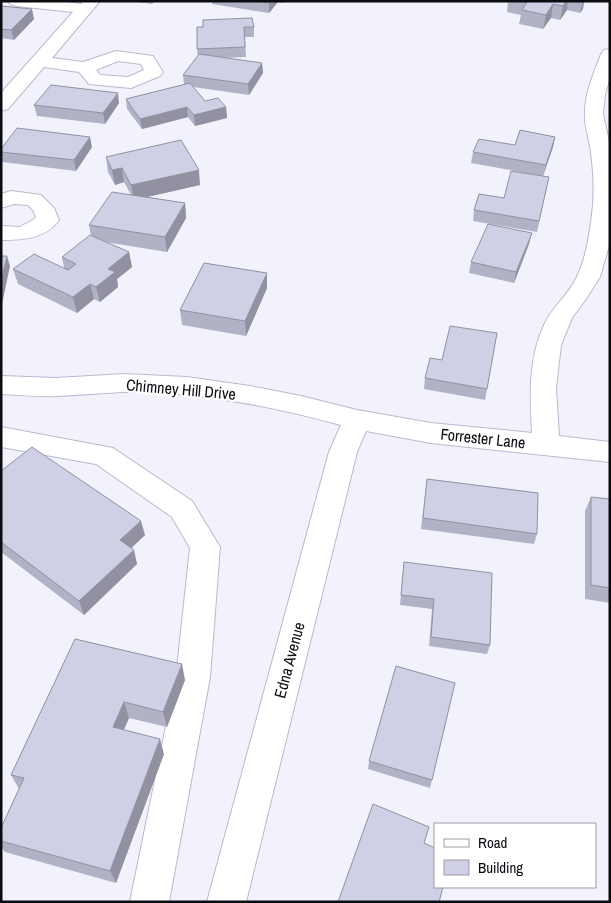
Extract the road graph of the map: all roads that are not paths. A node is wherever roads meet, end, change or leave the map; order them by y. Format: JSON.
{"nodes":[{"id":1,"x":16,"y":1,"type":"edge"},
{"id":2,"x":89,"y":5,"type":"edge"},
{"id":3,"x":610,"y":54,"type":"edge"},
{"id":4,"x":40,"y":61,"type":"junction"},
{"id":5,"x":85,"y":68,"type":"dead end"},
{"id":6,"x":1,"y":105,"type":"edge"},
{"id":7,"x":607,"y":172,"type":"edge"},
{"id":8,"x":1,"y":202,"type":"edge"},
{"id":9,"x":1,"y":233,"type":"edge"},
{"id":10,"x":1,"y":385,"type":"edge"},
{"id":11,"x":357,"y":420,"type":"junction"},
{"id":12,"x":1,"y":437,"type":"edge"},
{"id":13,"x":546,"y":445,"type":"junction"},
{"id":14,"x":610,"y":452,"type":"edge"},
{"id":15,"x":149,"y":902,"type":"edge"},
{"id":16,"x":226,"y":902,"type":"edge"}],
"edges":[{"from":1,"to":2,"type":"street"},
{"from":2,"to":4,"type":"street"},
{"from":3,"to":7,"type":"street"},
{"from":4,"to":5,"type":"street"},
{"from":4,"to":6,"type":"street"},
{"from":7,"to":13,"type":"street"},
{"from":8,"to":9,"type":"street"},
{"from":10,"to":11,"type":"street","name":"Chimney Hill Drive"},
{"from":11,"to":13,"type":"street","name":"Forrester Lane"},
{"from":11,"to":16,"type":"street","name":"Edna Avenue"},
{"from":12,"to":15,"type":"street"},
{"from":13,"to":14,"type":"street","name":"Forrester Lane"}]}
